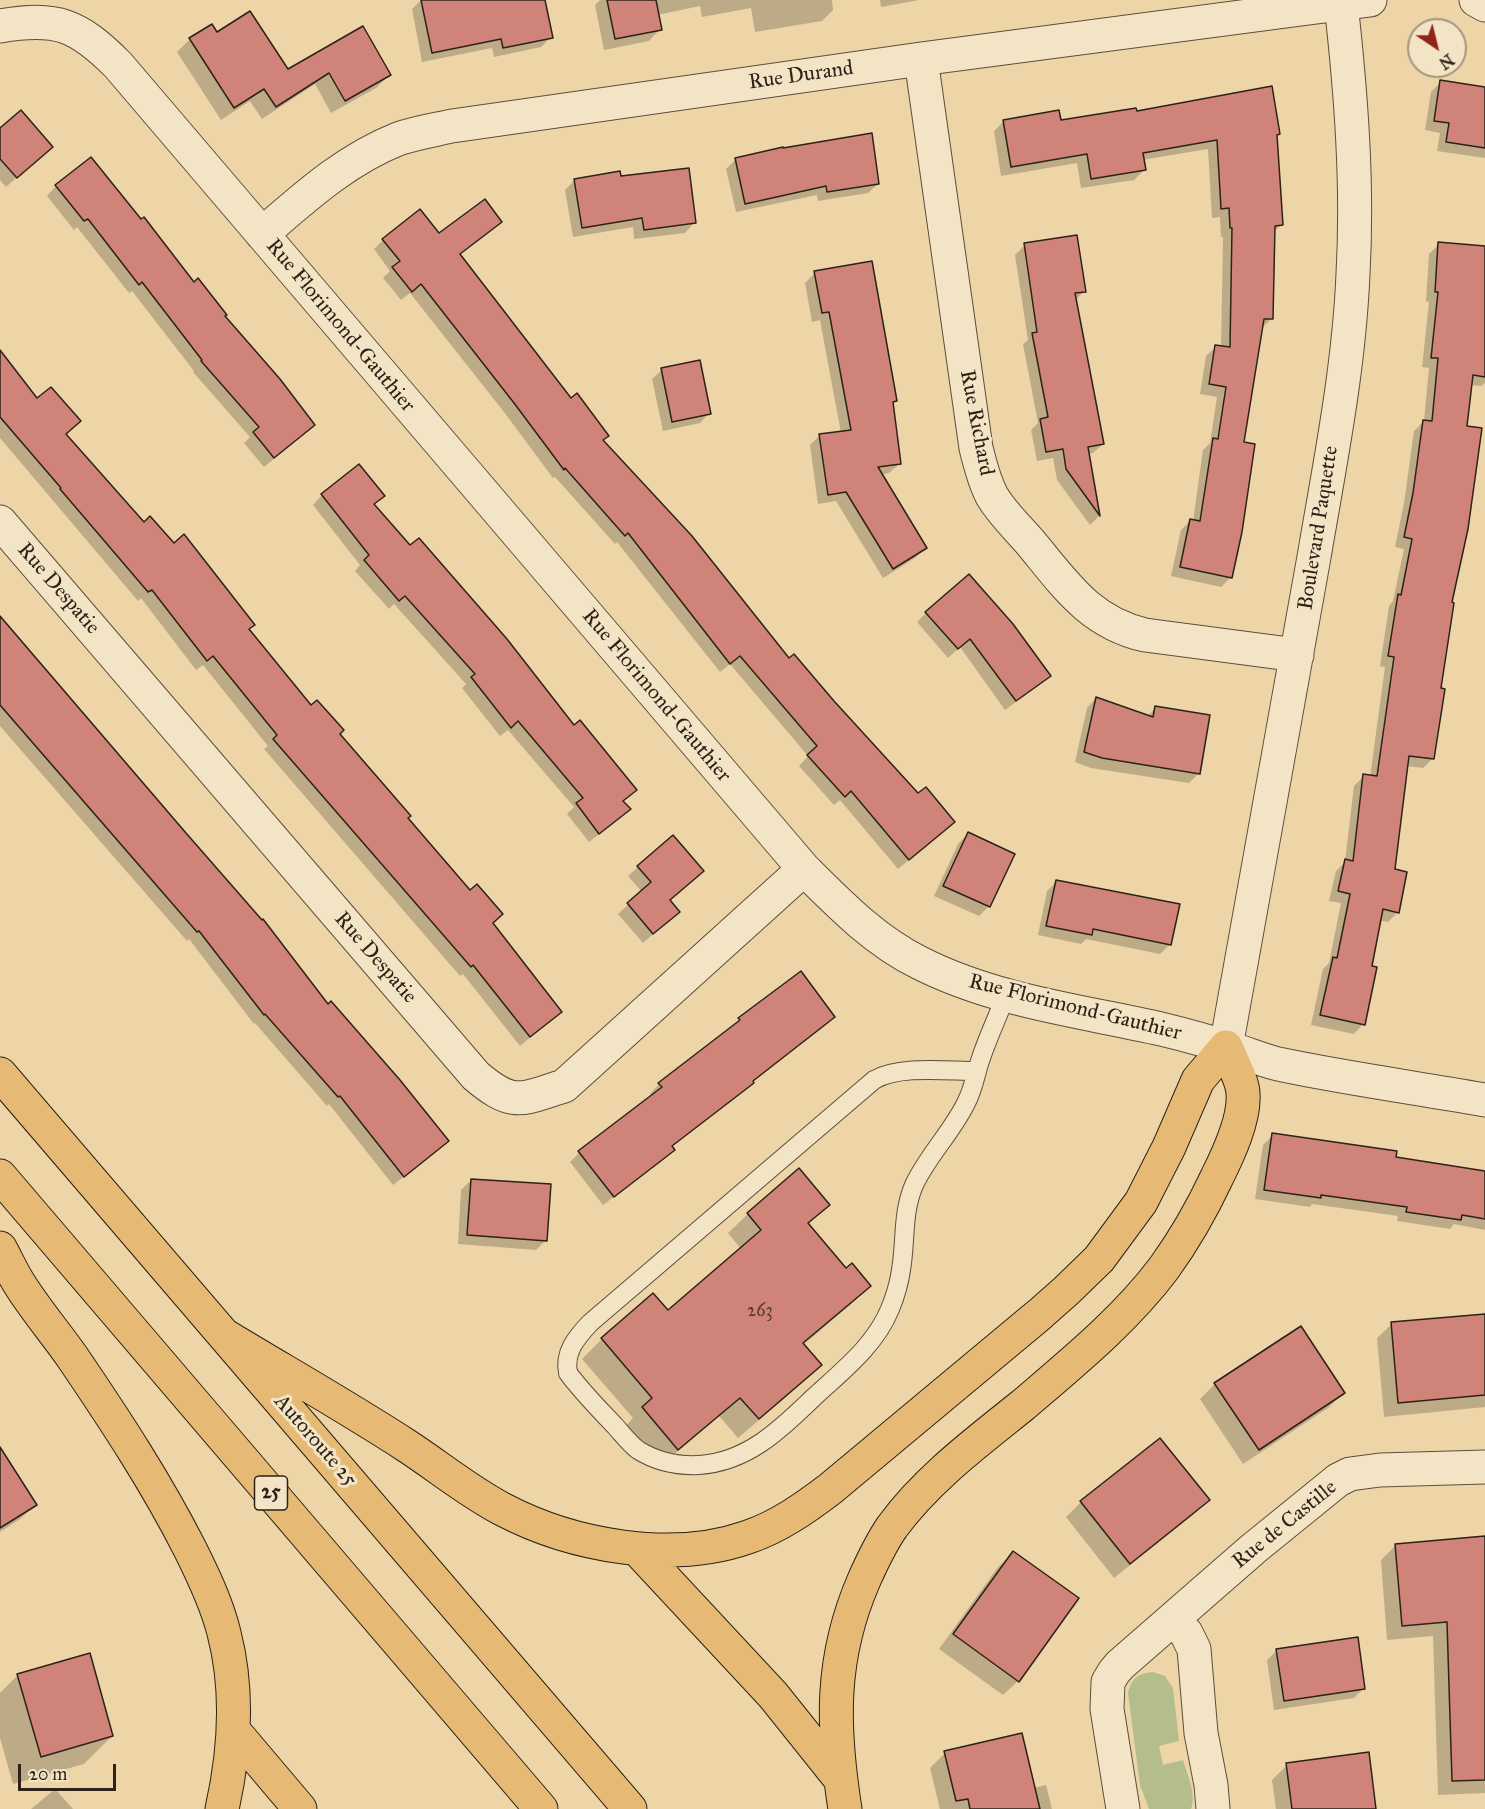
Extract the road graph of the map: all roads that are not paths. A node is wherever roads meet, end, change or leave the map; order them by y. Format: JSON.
{"nodes":[{"id":1,"x":1476,"y":0,"type":"edge"},
{"id":2,"x":1355,"y":2,"type":"edge"},
{"id":3,"x":1485,"y":4,"type":"edge"},
{"id":4,"x":0,"y":26,"type":"edge"},
{"id":5,"x":921,"y":59,"type":"junction"},
{"id":6,"x":262,"y":234,"type":"junction"},
{"id":7,"x":0,"y":522,"type":"edge"},
{"id":8,"x":1297,"y":655,"type":"junction"},
{"id":9,"x":804,"y":869,"type":"junction"},
{"id":10,"x":1006,"y":995,"type":"junction"},
{"id":11,"x":1226,"y":1047,"type":"junction"},
{"id":12,"x":977,"y":1071,"type":"junction"},
{"id":13,"x":0,"y":1074,"type":"edge"},
{"id":14,"x":1485,"y":1100,"type":"edge"},
{"id":15,"x":0,"y":1176,"type":"edge"},
{"id":16,"x":0,"y":1248,"type":"edge"},
{"id":17,"x":224,"y":1335,"type":"junction"},
{"id":18,"x":1485,"y":1467,"type":"edge"},
{"id":19,"x":637,"y":1549,"type":"junction"},
{"id":20,"x":1173,"y":1619,"type":"junction"},
{"id":21,"x":234,"y":1731,"type":"junction"},
{"id":22,"x":843,"y":1795,"type":"edge"},
{"id":23,"x":222,"y":1809,"type":"edge"},
{"id":24,"x":300,"y":1809,"type":"edge"},
{"id":25,"x":541,"y":1809,"type":"edge"},
{"id":26,"x":630,"y":1809,"type":"edge"},
{"id":27,"x":1123,"y":1809,"type":"edge"},
{"id":28,"x":1212,"y":1809,"type":"edge"}],
"edges":[{"from":1,"to":3,"type":"street"},
{"from":2,"to":5,"type":"street","name":"Rue Durand"},
{"from":2,"to":8,"type":"street","name":"Boulevard Paquette"},
{"from":4,"to":6,"type":"street","name":"Rue Florimond-Gauthier"},
{"from":5,"to":6,"type":"street","name":"Rue Durand"},
{"from":5,"to":8,"type":"street","name":"Rue Richard"},
{"from":6,"to":9,"type":"street","name":"Rue Florimond-Gauthier"},
{"from":7,"to":9,"type":"street","name":"Rue Despatie"},
{"from":8,"to":11,"type":"street","name":"Boulevard Paquette"},
{"from":9,"to":10,"type":"street","name":"Rue Florimond-Gauthier"},
{"from":10,"to":11,"type":"street","name":"Rue Florimond-Gauthier"},
{"from":10,"to":12,"type":"lane"},
{"from":11,"to":14,"type":"street","name":"Rue Florimond-Gauthier"},
{"from":11,"to":19,"type":"highway"},
{"from":11,"to":22,"type":"highway"},
{"from":12,"to":12,"type":"lane"},
{"from":13,"to":17,"type":"highway","name":"Autoroute 25"},
{"from":15,"to":25,"type":"highway","number":"25"},
{"from":16,"to":21,"type":"highway"},
{"from":17,"to":19,"type":"highway"},
{"from":17,"to":26,"type":"highway","name":"Autoroute 25"},
{"from":18,"to":20,"type":"street","name":"Rue de Castille"},
{"from":19,"to":22,"type":"highway"},
{"from":20,"to":27,"type":"street","name":"Rue de Castille"},
{"from":20,"to":28,"type":"street"},
{"from":21,"to":23,"type":"highway"},
{"from":21,"to":24,"type":"highway"}]}
